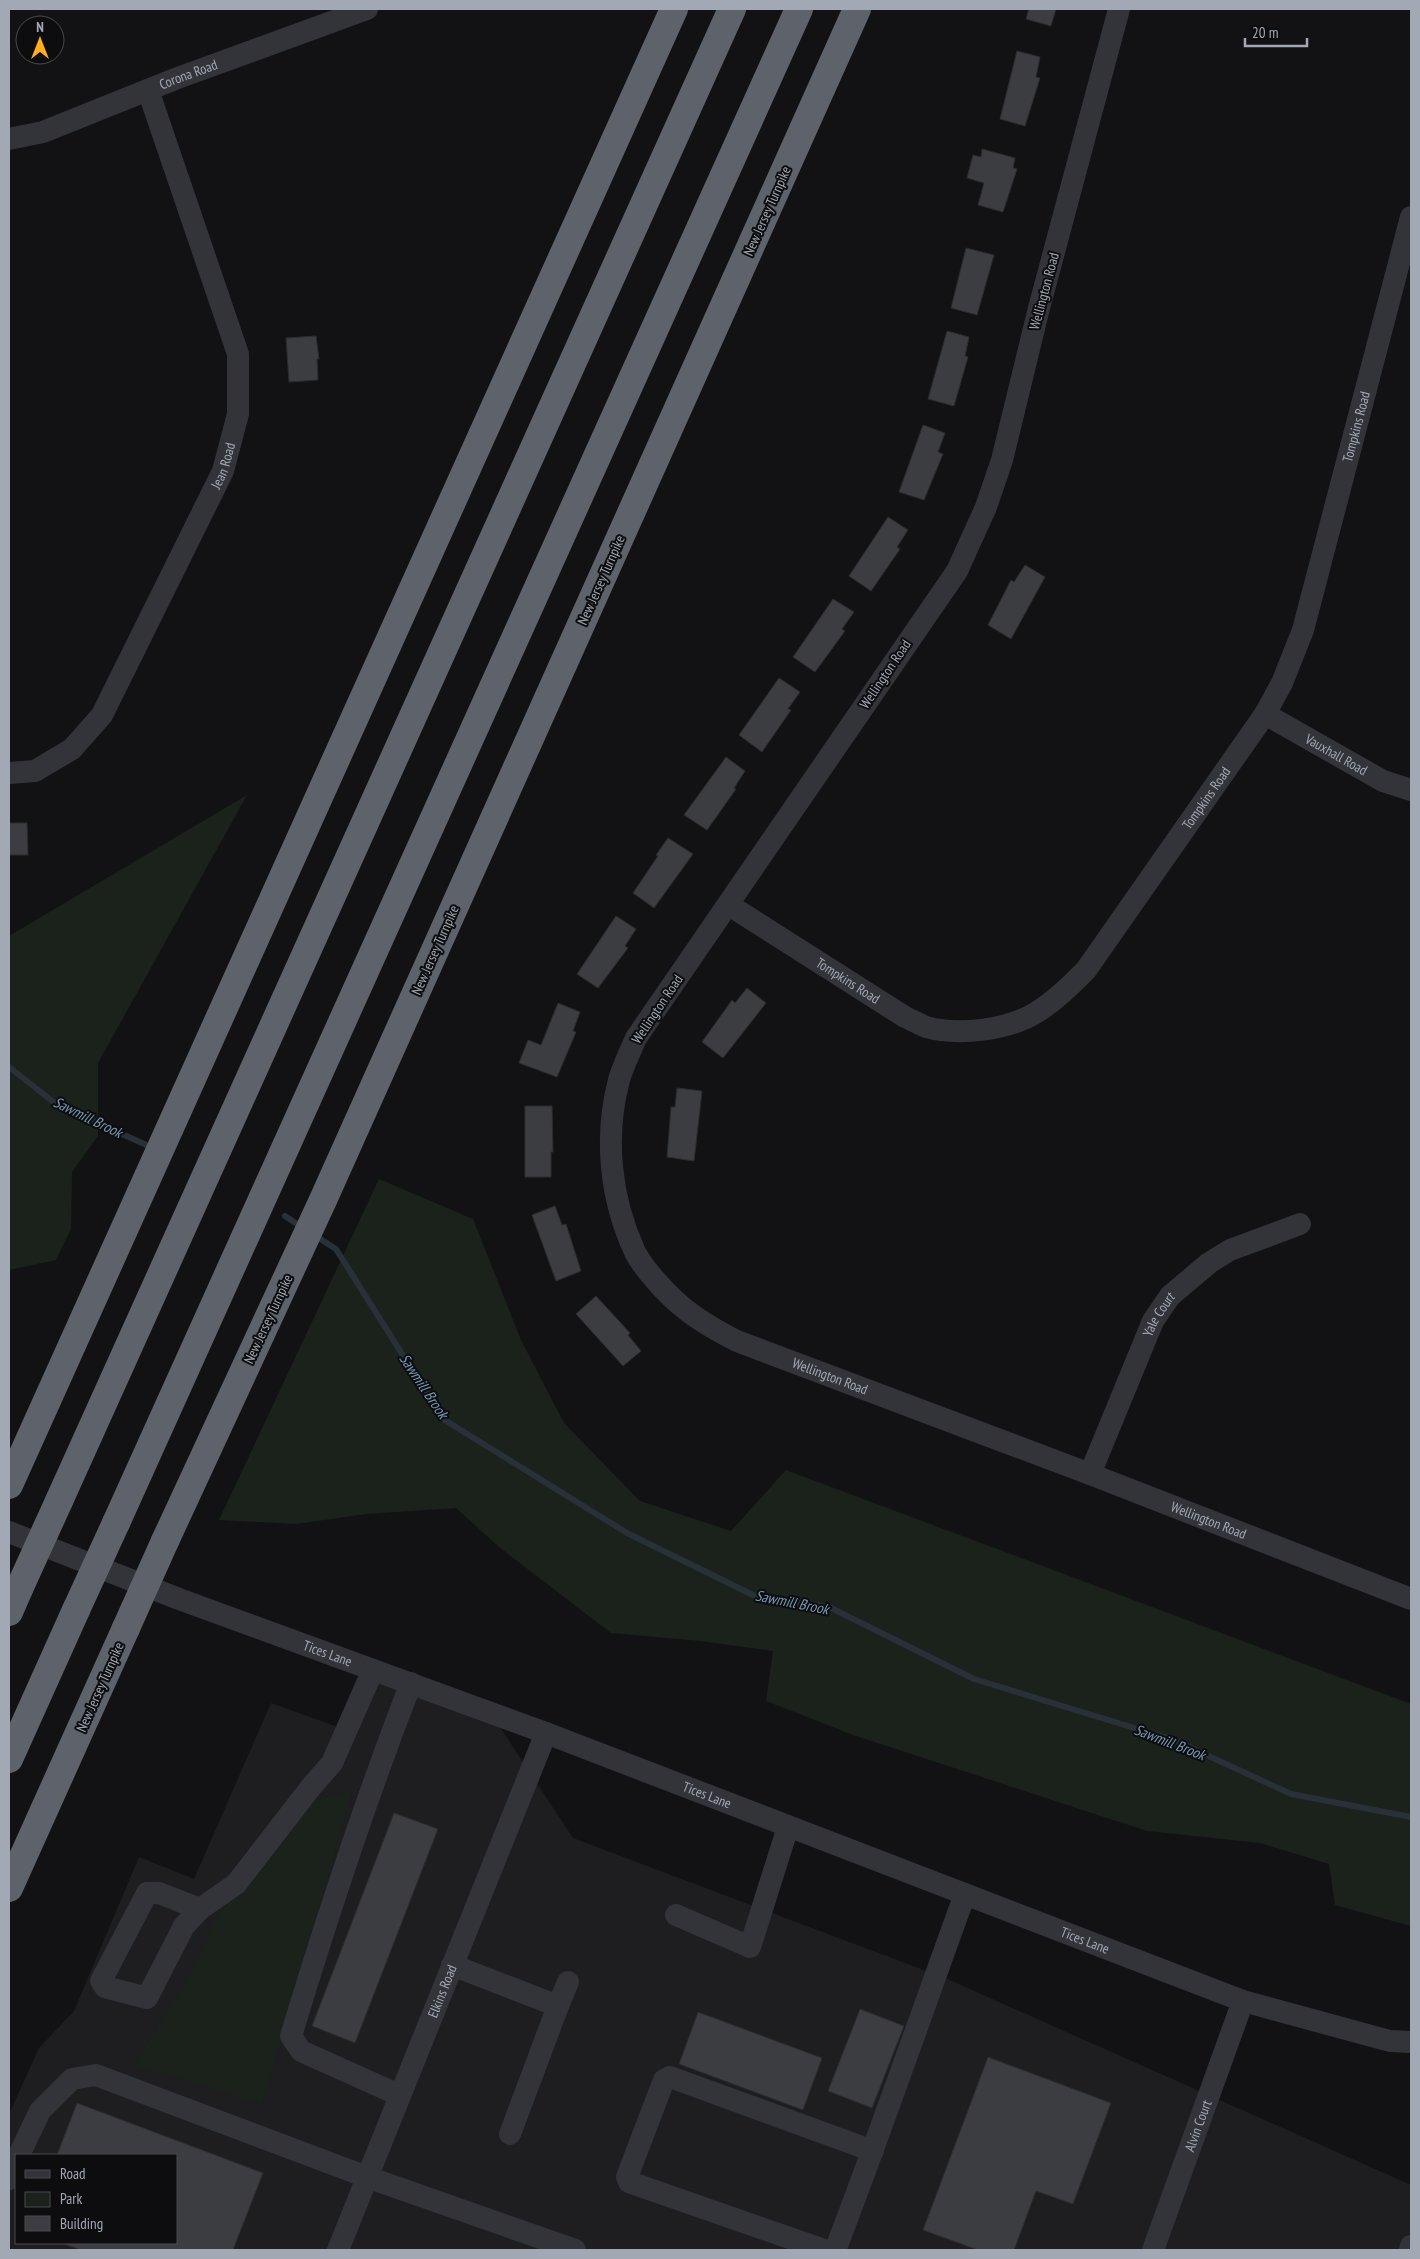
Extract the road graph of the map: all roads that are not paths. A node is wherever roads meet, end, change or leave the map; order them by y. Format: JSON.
{"nodes":[{"id":1,"x":367,"y":9,"type":"edge"},
{"id":2,"x":674,"y":9,"type":"edge"},
{"id":3,"x":732,"y":9,"type":"edge"},
{"id":4,"x":799,"y":9,"type":"edge"},
{"id":5,"x":857,"y":9,"type":"edge"},
{"id":6,"x":1119,"y":9,"type":"edge"},
{"id":7,"x":148,"y":90,"type":"junction"},
{"id":8,"x":9,"y":139,"type":"edge"},
{"id":9,"x":1411,"y":217,"type":"edge"},
{"id":10,"x":1265,"y":714,"type":"junction"},
{"id":11,"x":9,"y":773,"type":"edge"},
{"id":12,"x":1411,"y":790,"type":"edge"},
{"id":13,"x":729,"y":905,"type":"junction"},
{"id":14,"x":1300,"y":1224,"type":"dead end"},
{"id":15,"x":1090,"y":1474,"type":"junction"},
{"id":16,"x":9,"y":1484,"type":"edge"},
{"id":17,"x":9,"y":1532,"type":"edge"},
{"id":18,"x":1411,"y":1599,"type":"edge"},
{"id":19,"x":14,"y":1601,"type":"edge"},
{"id":20,"x":373,"y":1670,"type":"junction"},
{"id":21,"x":410,"y":1683,"type":"junction"},
{"id":22,"x":546,"y":1733,"type":"junction"},
{"id":23,"x":9,"y":1759,"type":"edge"},
{"id":24,"x":788,"y":1827,"type":"junction"},
{"id":25,"x":9,"y":1888,"type":"edge"},
{"id":26,"x":965,"y":1894,"type":"junction"},
{"id":27,"x":200,"y":1909,"type":"junction"},
{"id":28,"x":676,"y":1915,"type":"dead end"},
{"id":29,"x":452,"y":1965,"type":"junction"},
{"id":30,"x":568,"y":1982,"type":"dead end"},
{"id":31,"x":1243,"y":2001,"type":"junction"},
{"id":32,"x":558,"y":2006,"type":"junction"},
{"id":33,"x":1411,"y":2042,"type":"edge"},
{"id":34,"x":399,"y":2095,"type":"junction"},
{"id":35,"x":510,"y":2134,"type":"dead end"},
{"id":36,"x":873,"y":2151,"type":"junction"},
{"id":37,"x":20,"y":2154,"type":"edge"},
{"id":38,"x":15,"y":2164,"type":"edge"},
{"id":39,"x":368,"y":2176,"type":"junction"},
{"id":40,"x":9,"y":2179,"type":"edge"},
{"id":41,"x":1411,"y":2246,"type":"edge"},
{"id":42,"x":338,"y":2250,"type":"edge"},
{"id":43,"x":575,"y":2250,"type":"edge"},
{"id":44,"x":824,"y":2250,"type":"edge"},
{"id":45,"x":833,"y":2250,"type":"edge"},
{"id":46,"x":1153,"y":2250,"type":"edge"},
{"id":47,"x":1410,"y":2250,"type":"edge"}],
"edges":[{"from":1,"to":7,"type":"street","name":"Corona Road"},
{"from":2,"to":16,"type":"highway"},
{"from":3,"to":19,"type":"highway","bridge":true},
{"from":4,"to":23,"type":"highway","bridge":true},
{"from":5,"to":25,"type":"highway","name":"New Jersey Turnpike","bridge":true},
{"from":6,"to":13,"type":"street","name":"Wellington Road"},
{"from":7,"to":8,"type":"street","name":"Corona Road"},
{"from":7,"to":11,"type":"street","name":"Jean Road"},
{"from":9,"to":10,"type":"street","name":"Tompkins Road"},
{"from":10,"to":12,"type":"street","name":"Vauxhall Road"},
{"from":10,"to":13,"type":"street","name":"Tompkins Road"},
{"from":13,"to":15,"type":"street","name":"Wellington Road"},
{"from":14,"to":15,"type":"street","name":"Yale Court"},
{"from":15,"to":18,"type":"street","name":"Wellington Road"},
{"from":17,"to":20,"type":"street","name":"Tices Lane"},
{"from":20,"to":21,"type":"street","name":"Tices Lane"},
{"from":20,"to":27,"type":"street"},
{"from":21,"to":22,"type":"street","name":"Tices Lane"},
{"from":21,"to":34,"type":"street"},
{"from":22,"to":24,"type":"street","name":"Tices Lane"},
{"from":22,"to":29,"type":"street","name":"Elkins Road"},
{"from":24,"to":26,"type":"street","name":"Tices Lane"},
{"from":24,"to":28,"type":"street"},
{"from":26,"to":31,"type":"street","name":"Tices Lane"},
{"from":26,"to":36,"type":"street"},
{"from":27,"to":27,"type":"street"},
{"from":29,"to":32,"type":"street"},
{"from":29,"to":34,"type":"street","name":"Elkins Road"},
{"from":30,"to":32,"type":"street"},
{"from":31,"to":33,"type":"street","name":"Tices Lane"},
{"from":31,"to":46,"type":"street","name":"Alvin Court"},
{"from":32,"to":35,"type":"street"},
{"from":34,"to":39,"type":"street","name":"Elkins Road"},
{"from":36,"to":44,"type":"street"},
{"from":36,"to":45,"type":"street"},
{"from":37,"to":39,"type":"street"},
{"from":38,"to":40,"type":"street"},
{"from":39,"to":42,"type":"street","name":"Elkins Road"},
{"from":39,"to":43,"type":"street"},
{"from":41,"to":47,"type":"street"}]}
